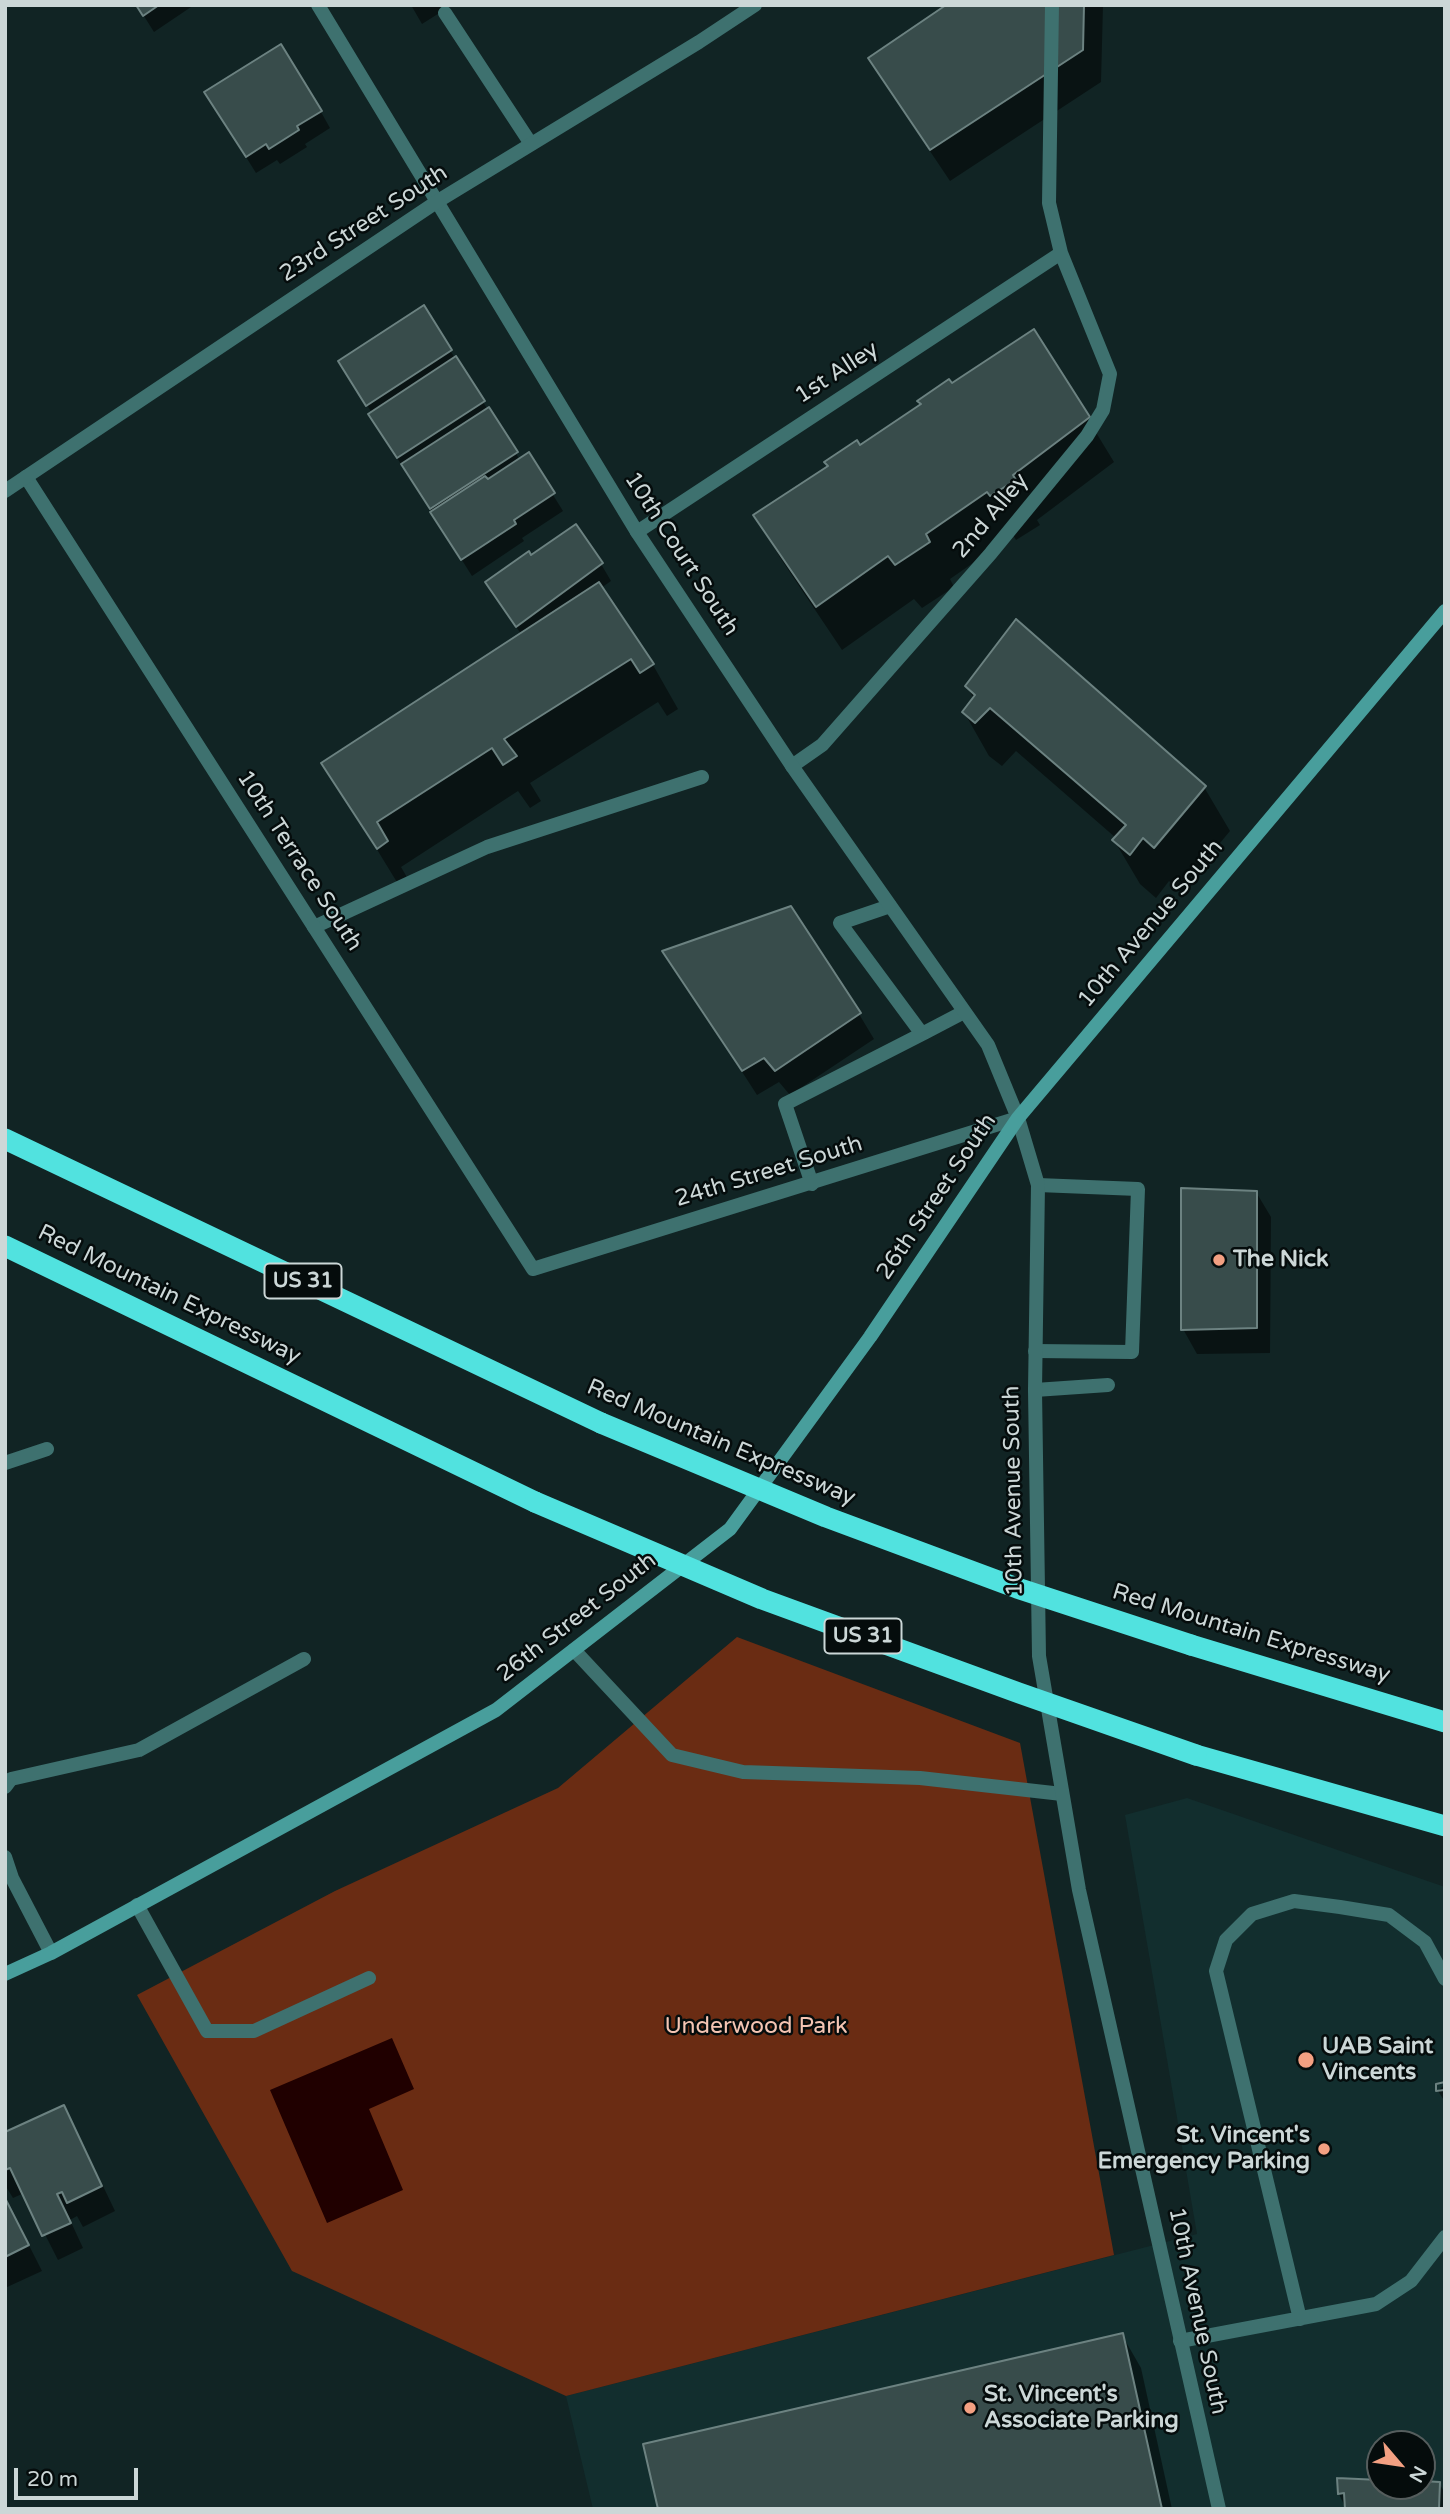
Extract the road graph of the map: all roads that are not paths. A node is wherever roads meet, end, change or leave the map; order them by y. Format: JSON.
{"nodes":[{"id":1,"x":318,"y":5,"type":"edge"},
{"id":2,"x":755,"y":5,"type":"edge"},
{"id":3,"x":1052,"y":5,"type":"edge"},
{"id":4,"x":445,"y":13,"type":"dead end"},
{"id":5,"x":531,"y":144,"type":"junction"},
{"id":6,"x":438,"y":201,"type":"junction"},
{"id":7,"x":1061,"y":253,"type":"junction"},
{"id":8,"x":26,"y":477,"type":"junction"},
{"id":9,"x":5,"y":491,"type":"edge"},
{"id":10,"x":637,"y":531,"type":"junction"},
{"id":11,"x":1445,"y":611,"type":"edge"},
{"id":12,"x":792,"y":766,"type":"junction"},
{"id":13,"x":702,"y":778,"type":"dead end"},
{"id":14,"x":890,"y":906,"type":"junction"},
{"id":15,"x":314,"y":927,"type":"junction"},
{"id":16,"x":964,"y":1012,"type":"junction"},
{"id":17,"x":922,"y":1034,"type":"junction"},
{"id":18,"x":1018,"y":1118,"type":"junction"},
{"id":19,"x":5,"y":1139,"type":"edge"},
{"id":20,"x":813,"y":1184,"type":"junction"},
{"id":21,"x":1038,"y":1185,"type":"junction"},
{"id":22,"x":5,"y":1246,"type":"edge"},
{"id":23,"x":533,"y":1269,"type":"joint"},
{"id":24,"x":1035,"y":1351,"type":"junction"},
{"id":25,"x":1108,"y":1385,"type":"dead end"},
{"id":26,"x":1035,"y":1390,"type":"junction"},
{"id":27,"x":47,"y":1449,"type":"dead end"},
{"id":28,"x":5,"y":1463,"type":"edge"},
{"id":29,"x":574,"y":1650,"type":"junction"},
{"id":30,"x":304,"y":1659,"type":"dead end"},
{"id":31,"x":1445,"y":1722,"type":"edge"},
{"id":32,"x":5,"y":1787,"type":"edge"},
{"id":33,"x":1062,"y":1794,"type":"junction"},
{"id":34,"x":1445,"y":1826,"type":"edge"},
{"id":35,"x":5,"y":1857,"type":"edge"},
{"id":36,"x":138,"y":1905,"type":"junction"},
{"id":37,"x":51,"y":1952,"type":"junction"},
{"id":38,"x":5,"y":1975,"type":"edge"},
{"id":39,"x":369,"y":1978,"type":"dead end"},
{"id":40,"x":1445,"y":1979,"type":"edge"},
{"id":41,"x":1445,"y":2237,"type":"edge"},
{"id":42,"x":1300,"y":2319,"type":"junction"},
{"id":43,"x":1180,"y":2341,"type":"junction"},
{"id":44,"x":1219,"y":2509,"type":"edge"}],
"edges":[{"from":1,"to":6,"type":"street","name":"10th Court South"},
{"from":2,"to":5,"type":"street","name":"23rd Street South"},
{"from":3,"to":7,"type":"street","name":"2nd Alley"},
{"from":4,"to":5,"type":"street"},
{"from":5,"to":6,"type":"street","name":"23rd Street South"},
{"from":6,"to":8,"type":"street","name":"23rd Street South"},
{"from":6,"to":10,"type":"street","name":"10th Court South"},
{"from":7,"to":10,"type":"street","name":"1st Alley"},
{"from":7,"to":12,"type":"street","name":"2nd Alley"},
{"from":8,"to":9,"type":"street","name":"23rd Street South"},
{"from":8,"to":15,"type":"street","name":"10th Terrace South"},
{"from":10,"to":12,"type":"street","name":"10th Court South"},
{"from":11,"to":18,"type":"main road","name":"10th Avenue South"},
{"from":12,"to":14,"type":"street","name":"10th Court South"},
{"from":13,"to":15,"type":"street"},
{"from":14,"to":16,"type":"street","name":"10th Court South"},
{"from":14,"to":17,"type":"street"},
{"from":15,"to":23,"type":"street","name":"10th Terrace South"},
{"from":16,"to":17,"type":"street"},
{"from":16,"to":18,"type":"street","name":"10th Court South"},
{"from":17,"to":20,"type":"street"},
{"from":18,"to":20,"type":"street","name":"24th Street South"},
{"from":18,"to":21,"type":"street","name":"10th Avenue South"},
{"from":18,"to":29,"type":"main road","name":"26th Street South"},
{"from":19,"to":31,"type":"highway","name":"Red Mountain Expressway","number":"US 31","bridge":true},
{"from":20,"to":23,"type":"street","name":"24th Street South"},
{"from":21,"to":24,"type":"street","name":"10th Avenue South"},
{"from":21,"to":24,"type":"street"},
{"from":22,"to":34,"type":"highway","name":"Red Mountain Expressway","number":"US 31","bridge":true},
{"from":24,"to":26,"type":"street","name":"10th Avenue South"},
{"from":25,"to":26,"type":"street"},
{"from":26,"to":33,"type":"street","name":"10th Avenue South"},
{"from":27,"to":28,"type":"street"},
{"from":29,"to":33,"type":"street"},
{"from":29,"to":36,"type":"main road","name":"26th Street South"},
{"from":30,"to":32,"type":"street"},
{"from":33,"to":43,"type":"street","name":"10th Avenue South"},
{"from":35,"to":37,"type":"street"},
{"from":36,"to":37,"type":"main road","name":"26th Street South"},
{"from":36,"to":39,"type":"street"},
{"from":37,"to":38,"type":"main road","name":"26th Street South"},
{"from":40,"to":42,"type":"street"},
{"from":41,"to":42,"type":"street"},
{"from":42,"to":43,"type":"street"},
{"from":43,"to":44,"type":"street","name":"10th Avenue South"}]}
